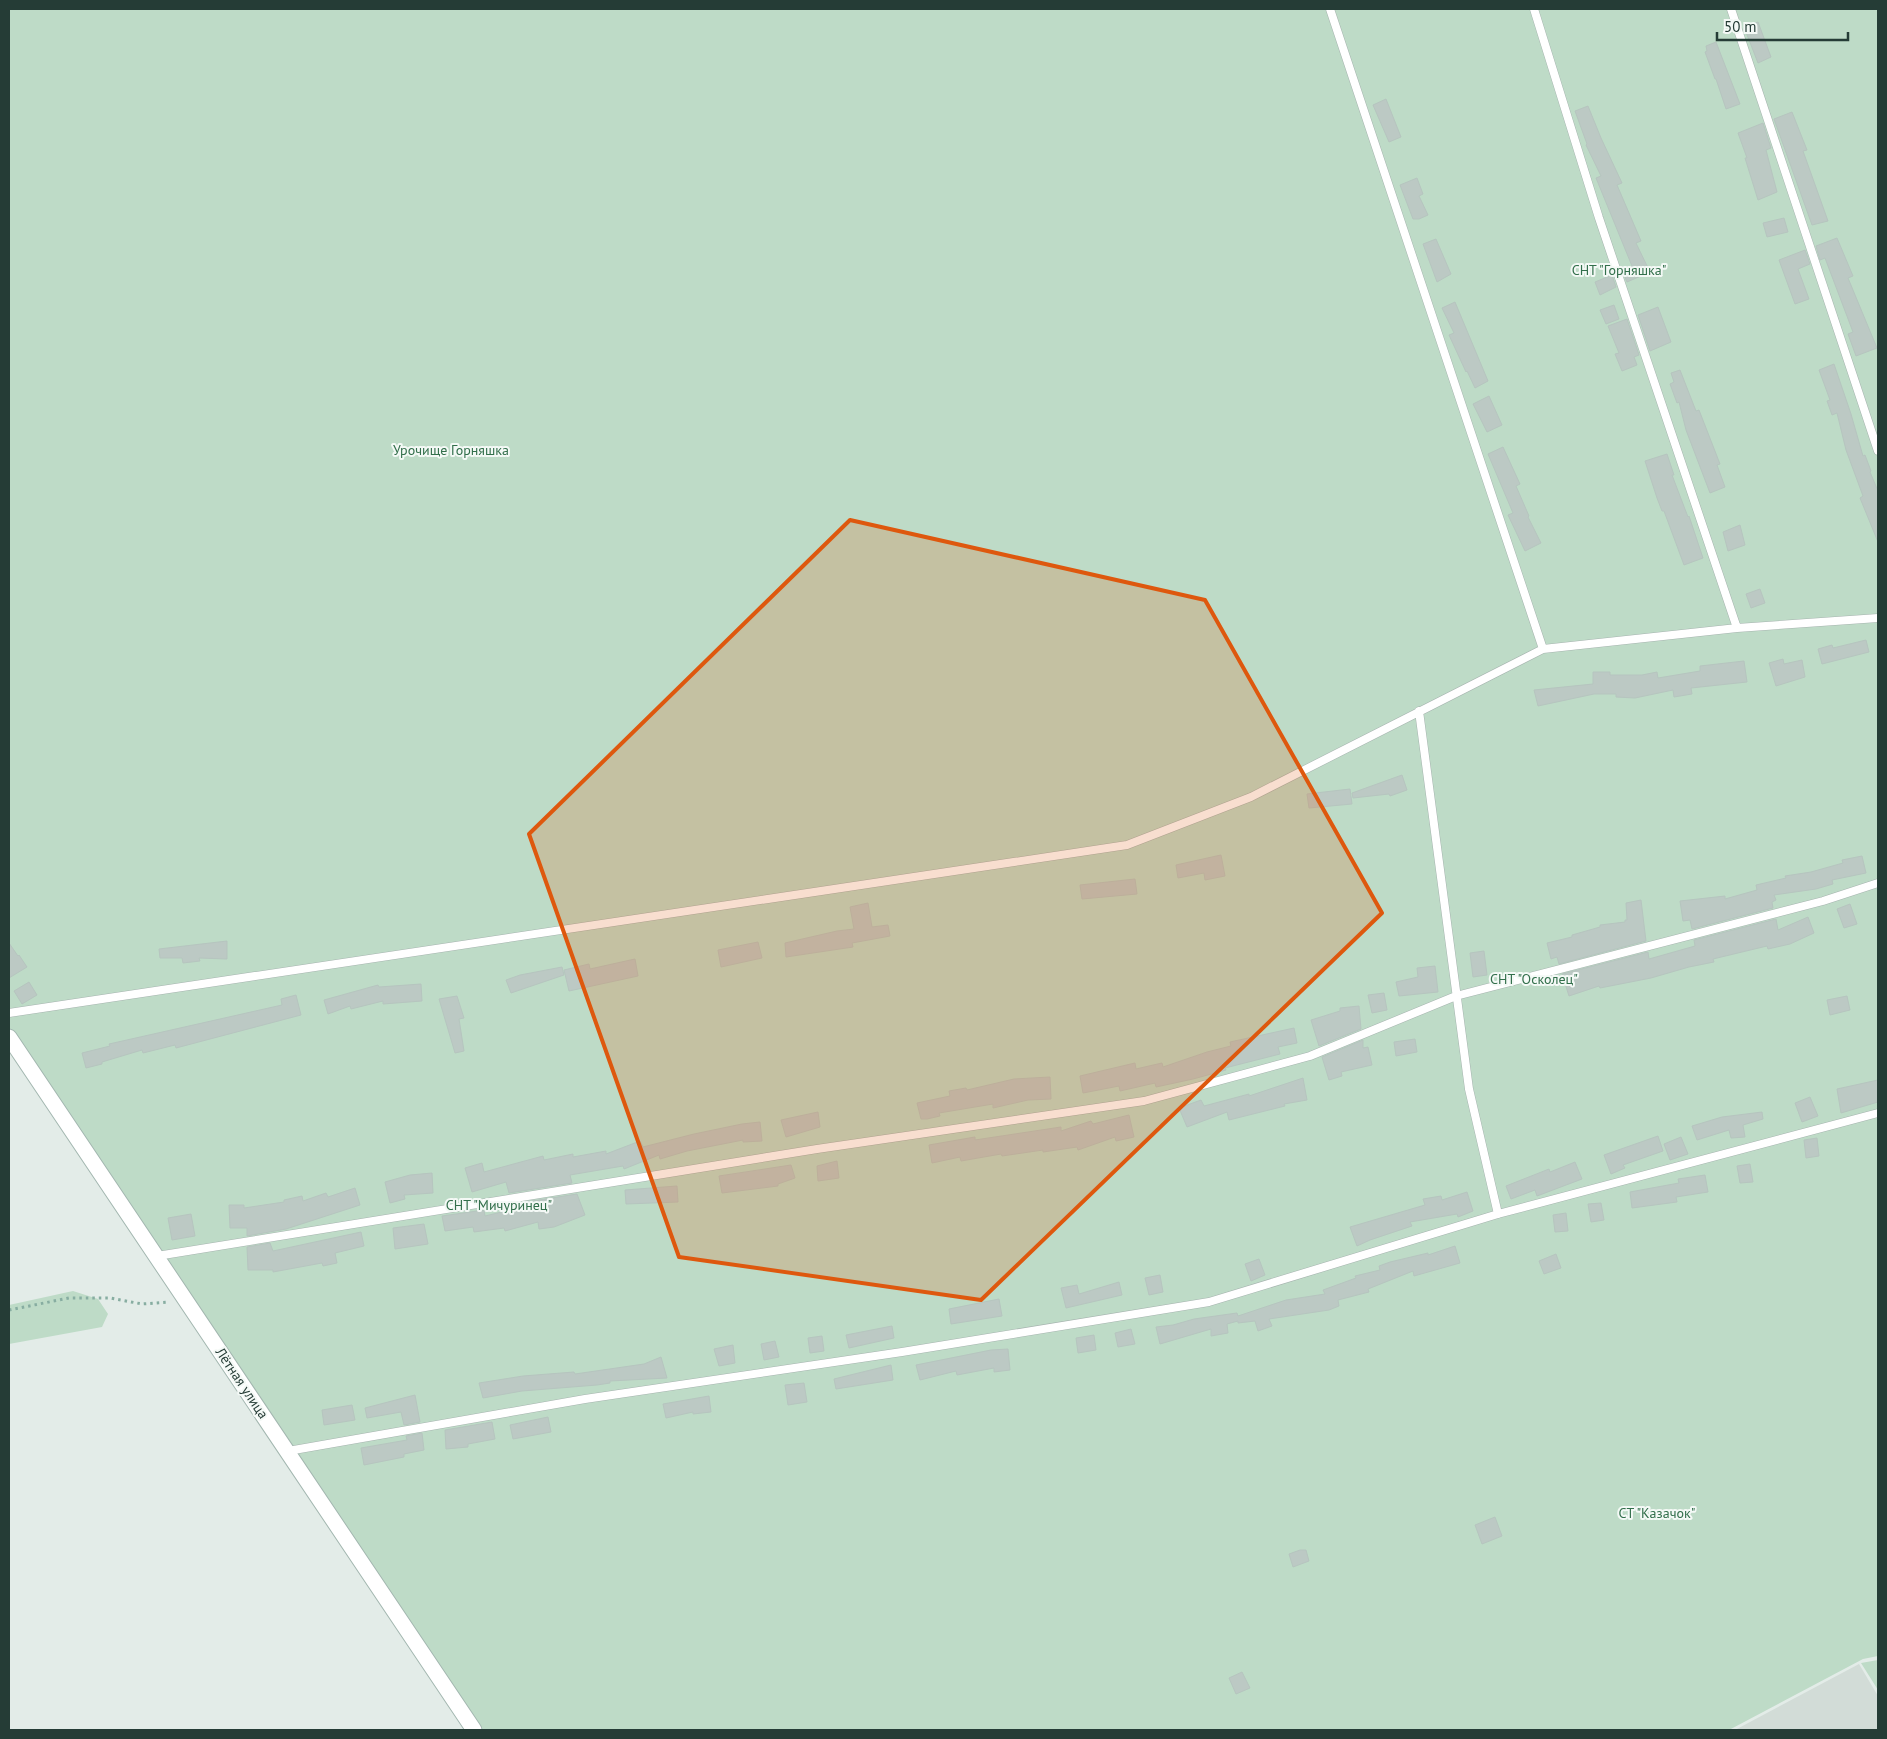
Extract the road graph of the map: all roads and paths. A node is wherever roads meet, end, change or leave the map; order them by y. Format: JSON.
{"nodes":[{"id":1,"x":1330,"y":9,"type":"edge"},
{"id":2,"x":1534,"y":9,"type":"edge"},
{"id":3,"x":1731,"y":9,"type":"edge"},
{"id":4,"x":1878,"y":451,"type":"edge"},
{"id":5,"x":1878,"y":618,"type":"edge"},
{"id":6,"x":1737,"y":628,"type":"junction"},
{"id":7,"x":1542,"y":649,"type":"junction"},
{"id":8,"x":1419,"y":711,"type":"junction"},
{"id":9,"x":1878,"y":884,"type":"edge"},
{"id":10,"x":1456,"y":996,"type":"junction"},
{"id":11,"x":9,"y":1013,"type":"edge"},
{"id":12,"x":9,"y":1037,"type":"edge"},
{"id":13,"x":1878,"y":1113,"type":"edge"},
{"id":14,"x":1498,"y":1214,"type":"junction"},
{"id":15,"x":157,"y":1256,"type":"junction"},
{"id":16,"x":186,"y":1301,"type":"junction"},
{"id":17,"x":9,"y":1310,"type":"edge"},
{"id":18,"x":288,"y":1451,"type":"junction"},
{"id":19,"x":474,"y":1730,"type":"edge"}],
"edges":[{"from":1,"to":7,"type":"lane"},
{"from":2,"to":6,"type":"lane"},
{"from":3,"to":4,"type":"lane"},
{"from":5,"to":6,"type":"lane"},
{"from":6,"to":7,"type":"lane"},
{"from":7,"to":8,"type":"lane"},
{"from":8,"to":10,"type":"lane"},
{"from":8,"to":11,"type":"lane"},
{"from":9,"to":10,"type":"lane"},
{"from":10,"to":14,"type":"lane"},
{"from":10,"to":15,"type":"lane"},
{"from":12,"to":15,"type":"street","name":"Лётная улица"},
{"from":13,"to":14,"type":"lane"},
{"from":14,"to":18,"type":"lane"},
{"from":15,"to":16,"type":"street","name":"Лётная улица"},
{"from":16,"to":17,"type":"path"},
{"from":16,"to":18,"type":"street","name":"Лётная улица"},
{"from":18,"to":19,"type":"street","name":"Лётная улица"}]}
